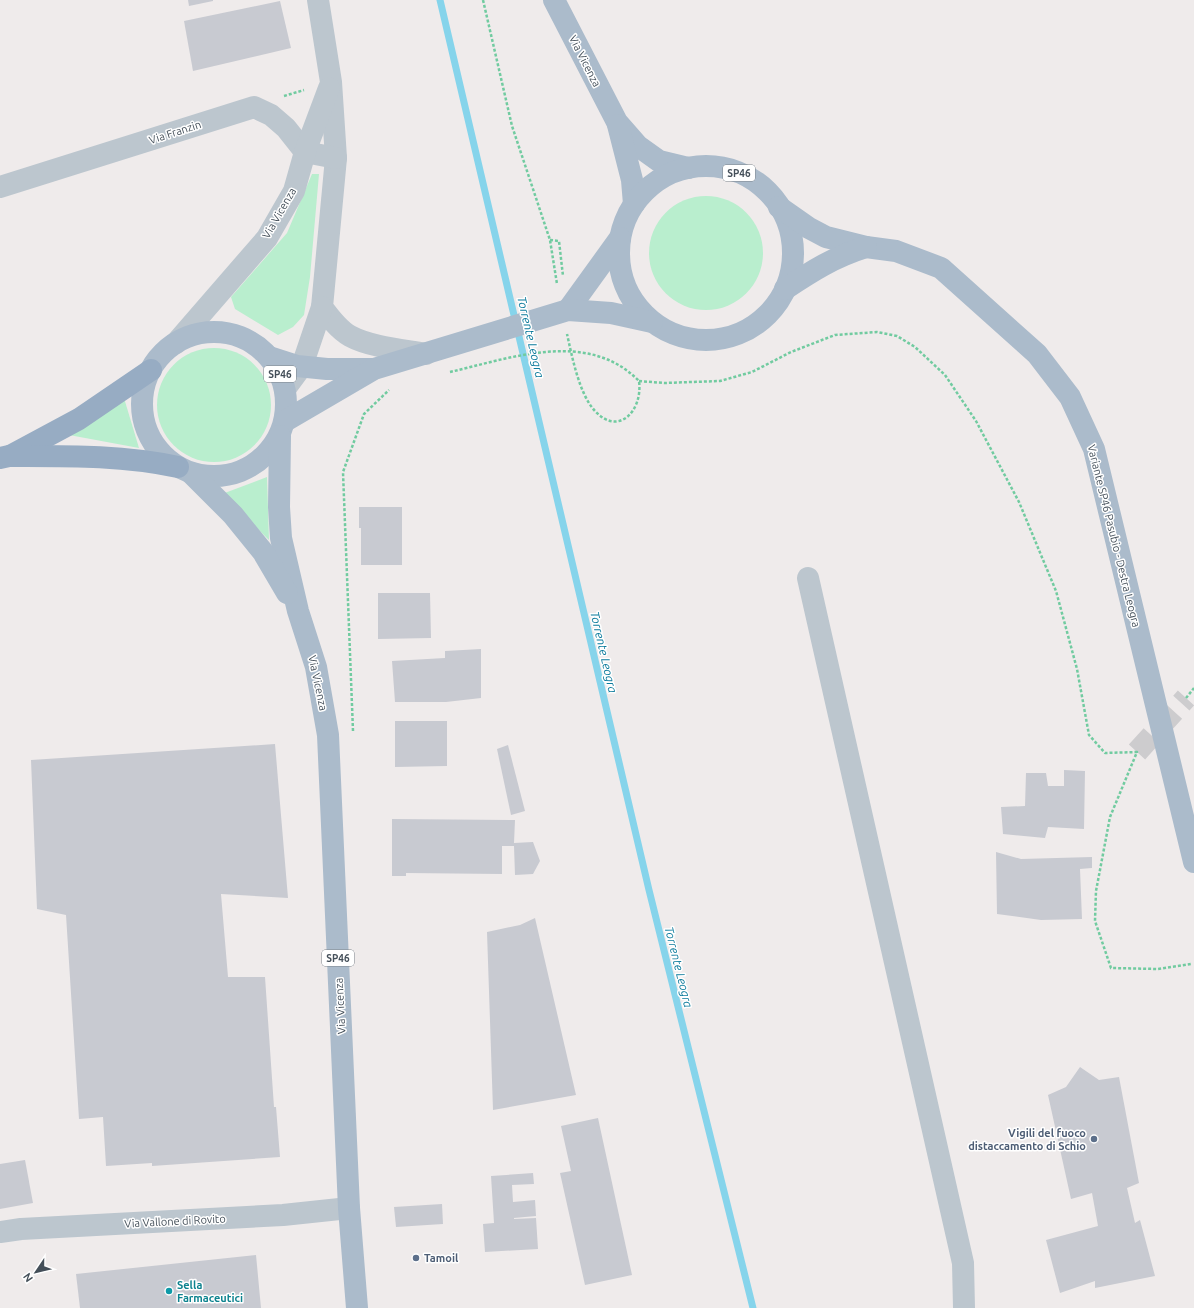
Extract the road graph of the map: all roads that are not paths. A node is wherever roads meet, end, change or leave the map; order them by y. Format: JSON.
{"nodes":[{"id":1,"x":318,"y":0,"type":"edge"},
{"id":2,"x":554,"y":0,"type":"edge"},
{"id":3,"x":331,"y":82,"type":"junction"},
{"id":4,"x":617,"y":122,"type":"junction"},
{"id":5,"x":305,"y":152,"type":"junction"},
{"id":6,"x":336,"y":158,"type":"junction"},
{"id":7,"x":688,"y":168,"type":"junction"},
{"id":8,"x":0,"y":187,"type":"edge"},
{"id":9,"x":634,"y":204,"type":"junction"},
{"id":10,"x":779,"y":207,"type":"junction"},
{"id":11,"x":620,"y":238,"type":"junction"},
{"id":12,"x":866,"y":247,"type":"junction"},
{"id":13,"x":785,"y":289,"type":"junction"},
{"id":14,"x":322,"y":307,"type":"junction"},
{"id":15,"x":564,"y":310,"type":"junction"},
{"id":16,"x":652,"y":322,"type":"junction"},
{"id":17,"x":176,"y":343,"type":"junction"},
{"id":18,"x":426,"y":354,"type":"junction"},
{"id":19,"x":269,"y":357,"type":"junction"},
{"id":20,"x":302,"y":366,"type":"junction"},
{"id":21,"x":382,"y":366,"type":"junction"},
{"id":22,"x":151,"y":370,"type":"junction"},
{"id":23,"x":285,"y":389,"type":"junction"},
{"id":24,"x":282,"y":429,"type":"junction"},
{"id":25,"x":4,"y":457,"type":"edge"},
{"id":26,"x":185,"y":470,"type":"junction"},
{"id":27,"x":808,"y":578,"type":"dead end"},
{"id":28,"x":298,"y":611,"type":"junction"},
{"id":29,"x":1194,"y":862,"type":"edge"},
{"id":30,"x":349,"y":1208,"type":"junction"},
{"id":31,"x":0,"y":1232,"type":"edge"},
{"id":32,"x":357,"y":1308,"type":"edge"},
{"id":33,"x":964,"y":1308,"type":"edge"}],
"edges":[{"from":1,"to":3,"type":"street","name":"Via Vicenza"},
{"from":2,"to":4,"type":"main road","name":"Via Vicenza"},
{"from":3,"to":5,"type":"street","name":"Via Vicenza"},
{"from":3,"to":6,"type":"street","name":"Via Vicenza"},
{"from":4,"to":7,"type":"main road","name":"Via Vicenza"},
{"from":4,"to":9,"type":"main road","name":"Via Vicenza"},
{"from":5,"to":6,"type":"street"},
{"from":5,"to":8,"type":"street","name":"Via Franzin"},
{"from":5,"to":17,"type":"street","name":"Via Vicenza"},
{"from":6,"to":14,"type":"street","name":"Via Vicenza"},
{"from":7,"to":9,"type":"main road","number":"SP46"},
{"from":7,"to":10,"type":"main road","number":"SP46"},
{"from":9,"to":11,"type":"main road","number":"SP46"},
{"from":10,"to":12,"type":"main road","name":"Variante SP46 Pasubio - Destra Leogra"},
{"from":10,"to":13,"type":"main road","number":"SP46"},
{"from":11,"to":15,"type":"main road","number":"SP46"},
{"from":11,"to":16,"type":"main road","number":"SP46"},
{"from":12,"to":13,"type":"main road","name":"Variante SP46 Pasubio - Destra Leogra"},
{"from":12,"to":29,"type":"main road","name":"Variante SP46 Pasubio - Destra Leogra"},
{"from":13,"to":16,"type":"main road","number":"SP46"},
{"from":14,"to":18,"type":"street","name":"Via Vicenza"},
{"from":14,"to":20,"type":"street","name":"Via Vicenza"},
{"from":15,"to":16,"type":"main road","name":"Via Vicenza","number":"SP46"},
{"from":15,"to":18,"type":"main road","name":"Via Vicenza","number":"SP46"},
{"from":17,"to":19,"type":"main road","name":"Via Vicenza","number":"SP46"},
{"from":17,"to":22,"type":"main road","name":"Via Vicenza","number":"SP46"},
{"from":18,"to":21,"type":"main road","name":"Via Vicenza"},
{"from":19,"to":20,"type":"main road","name":"Via Vicenza"},
{"from":19,"to":23,"type":"main road","name":"Via Vicenza","number":"SP46"},
{"from":20,"to":21,"type":"main road","name":"Via Vicenza","number":"SP46"},
{"from":20,"to":23,"type":"street","name":"Via Vicenza"},
{"from":21,"to":24,"type":"main road","name":"Via Vicenza","number":"SP46"},
{"from":22,"to":25,"type":"highway"},
{"from":22,"to":26,"type":"main road","name":"Via Vicenza","number":"SP46"},
{"from":23,"to":24,"type":"main road","name":"Via Vicenza","number":"SP46"},
{"from":24,"to":26,"type":"main road","name":"Via Vicenza","number":"SP46"},
{"from":24,"to":28,"type":"main road","name":"Via Vicenza","number":"SP46"},
{"from":25,"to":26,"type":"highway"},
{"from":26,"to":28,"type":"main road","name":"Via Vicenza","number":"SP46"},
{"from":27,"to":33,"type":"street"},
{"from":28,"to":30,"type":"main road","name":"Via Vicenza","number":"SP46"},
{"from":30,"to":31,"type":"street","name":"Via Vallone di Rovito"},
{"from":30,"to":32,"type":"main road","name":"Via Vicenza","number":"SP46"}]}
